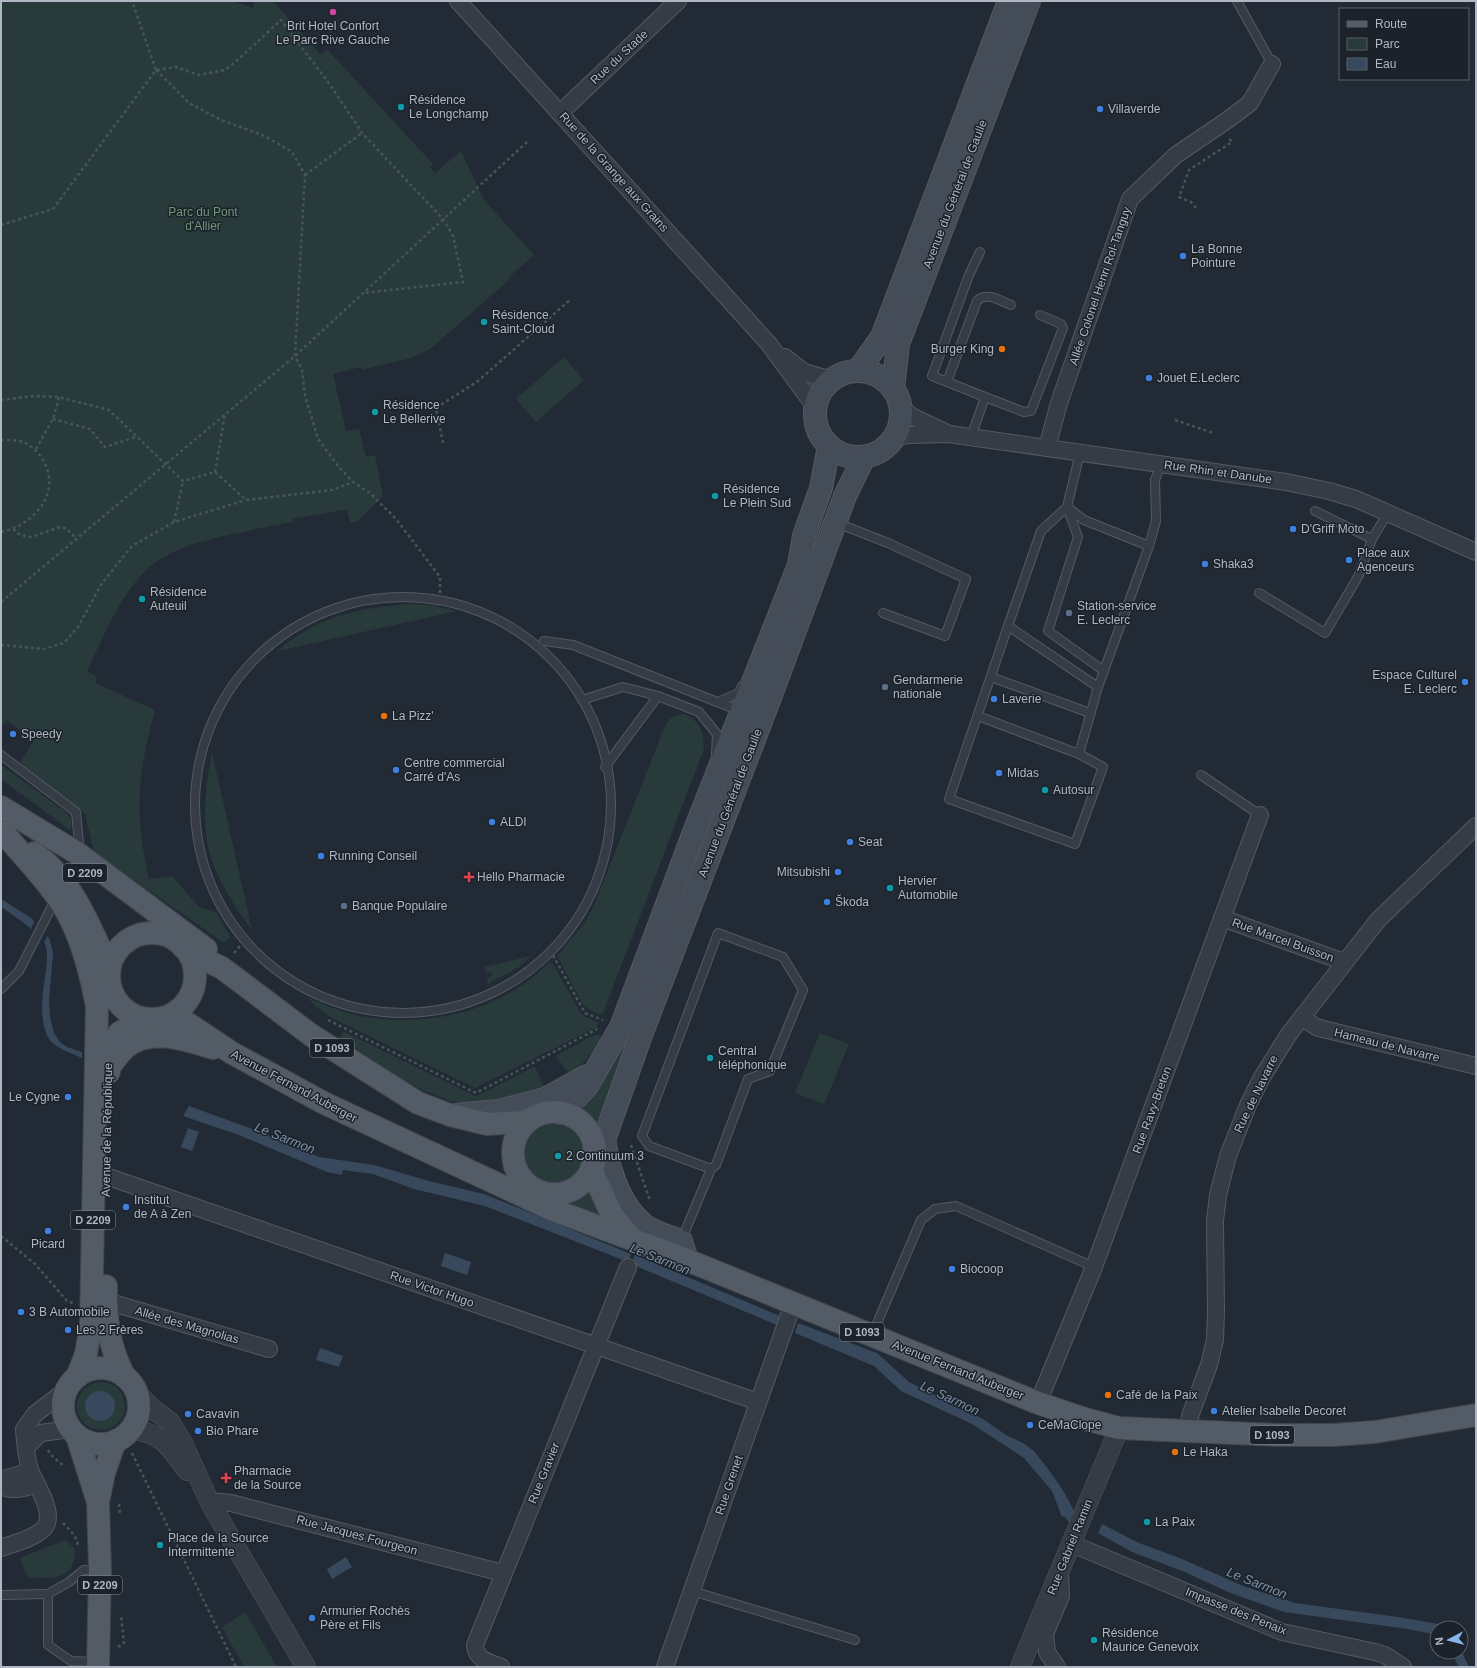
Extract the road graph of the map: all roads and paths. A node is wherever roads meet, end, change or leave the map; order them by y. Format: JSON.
{"nodes":[{"id":1,"x":132,"y":1,"type":"edge"},
{"id":2,"x":458,"y":1,"type":"edge"},
{"id":3,"x":678,"y":1,"type":"edge"},
{"id":4,"x":1010,"y":1,"type":"edge"},
{"id":5,"x":1028,"y":1,"type":"edge"},
{"id":6,"x":1237,"y":1,"type":"edge"},
{"id":7,"x":1272,"y":64,"type":"joint"},
{"id":8,"x":156,"y":70,"type":"junction"},
{"id":9,"x":560,"y":113,"type":"junction"},
{"id":10,"x":362,"y":133,"type":"junction"},
{"id":11,"x":527,"y":142,"type":"dead end"},
{"id":12,"x":1223,"y":142,"type":"dead end"},
{"id":13,"x":305,"y":175,"type":"junction"},
{"id":14,"x":1196,"y":208,"type":"dead end"},
{"id":15,"x":443,"y":219,"type":"junction"},
{"id":16,"x":1,"y":225,"type":"edge"},
{"id":17,"x":980,"y":252,"type":"dead end"},
{"id":18,"x":362,"y":293,"type":"junction"},
{"id":19,"x":571,"y":299,"type":"dead end"},
{"id":20,"x":1011,"y":305,"type":"dead end"},
{"id":21,"x":1040,"y":315,"type":"dead end"},
{"id":22,"x":769,"y":344,"type":"junction"},
{"id":23,"x":295,"y":356,"type":"junction"},
{"id":24,"x":858,"y":371,"type":"junction"},
{"id":25,"x":831,"y":380,"type":"junction"},
{"id":26,"x":947,"y":382,"type":"junction"},
{"id":27,"x":59,"y":397,"type":"junction"},
{"id":28,"x":985,"y":397,"type":"junction"},
{"id":29,"x":897,"y":398,"type":"junction"},
{"id":30,"x":1,"y":400,"type":"edge"},
{"id":31,"x":816,"y":407,"type":"junction"},
{"id":32,"x":225,"y":414,"type":"junction"},
{"id":33,"x":53,"y":419,"type":"junction"},
{"id":34,"x":1175,"y":420,"type":"dead end"},
{"id":35,"x":1213,"y":433,"type":"dead end"},
{"id":36,"x":948,"y":434,"type":"junction"},
{"id":37,"x":136,"y":436,"type":"junction"},
{"id":38,"x":971,"y":437,"type":"junction"},
{"id":39,"x":894,"y":438,"type":"junction"},
{"id":40,"x":1,"y":440,"type":"edge"},
{"id":41,"x":443,"y":443,"type":"dead end"},
{"id":42,"x":829,"y":446,"type":"junction"},
{"id":43,"x":1047,"y":448,"type":"junction"},
{"id":44,"x":36,"y":449,"type":"junction"},
{"id":45,"x":1080,"y":453,"type":"junction"},
{"id":46,"x":864,"y":457,"type":"junction"},
{"id":47,"x":1161,"y":464,"type":"junction"},
{"id":48,"x":165,"y":465,"type":"junction"},
{"id":49,"x":216,"y":472,"type":"junction"},
{"id":50,"x":183,"y":481,"type":"junction"},
{"id":51,"x":353,"y":482,"type":"junction"},
{"id":52,"x":246,"y":500,"type":"junction"},
{"id":53,"x":1068,"y":507,"type":"junction"},
{"id":54,"x":1315,"y":511,"type":"dead end"},
{"id":55,"x":1388,"y":513,"type":"junction"},
{"id":56,"x":174,"y":522,"type":"junction"},
{"id":57,"x":836,"y":523,"type":"junction"},
{"id":58,"x":13,"y":529,"type":"junction"},
{"id":59,"x":1,"y":532,"type":"edge"},
{"id":60,"x":76,"y":538,"type":"junction"},
{"id":61,"x":1372,"y":539,"type":"junction"},
{"id":62,"x":1149,"y":546,"type":"junction"},
{"id":63,"x":1476,"y":552,"type":"edge"},
{"id":64,"x":1259,"y":593,"type":"dead end"},
{"id":65,"x":440,"y":598,"type":"junction"},
{"id":66,"x":1,"y":602,"type":"edge"},
{"id":67,"x":782,"y":609,"type":"junction"},
{"id":68,"x":883,"y":613,"type":"dead end"},
{"id":69,"x":1008,"y":626,"type":"junction"},
{"id":70,"x":544,"y":641,"type":"junction"},
{"id":71,"x":1,"y":645,"type":"edge"},
{"id":72,"x":1104,"y":671,"type":"junction"},
{"id":73,"x":991,"y":677,"type":"junction"},
{"id":74,"x":1098,"y":687,"type":"junction"},
{"id":75,"x":658,"y":696,"type":"junction"},
{"id":76,"x":582,"y":700,"type":"junction"},
{"id":77,"x":718,"y":702,"type":"junction"},
{"id":78,"x":1090,"y":713,"type":"junction"},
{"id":79,"x":745,"y":715,"type":"junction"},
{"id":80,"x":978,"y":716,"type":"junction"},
{"id":81,"x":1079,"y":754,"type":"junction"},
{"id":82,"x":1,"y":755,"type":"edge"},
{"id":83,"x":605,"y":767,"type":"junction"},
{"id":84,"x":1200,"y":775,"type":"dead end"},
{"id":85,"x":1,"y":807,"type":"edge"},
{"id":86,"x":1,"y":810,"type":"edge"},
{"id":87,"x":1260,"y":815,"type":"joint"},
{"id":88,"x":1476,"y":826,"type":"edge"},
{"id":89,"x":2,"y":832,"type":"edge"},
{"id":90,"x":693,"y":835,"type":"junction"},
{"id":91,"x":77,"y":853,"type":"junction"},
{"id":92,"x":53,"y":904,"type":"junction"},
{"id":93,"x":1222,"y":918,"type":"junction"},
{"id":94,"x":246,"y":939,"type":"junction"},
{"id":95,"x":176,"y":942,"type":"junction"},
{"id":96,"x":550,"y":950,"type":"junction"},
{"id":97,"x":231,"y":957,"type":"junction"},
{"id":98,"x":1344,"y":962,"type":"junction"},
{"id":99,"x":109,"y":976,"type":"junction"},
{"id":100,"x":1,"y":989,"type":"edge"},
{"id":101,"x":643,"y":1004,"type":"dead end"},
{"id":102,"x":97,"y":1006,"type":"junction"},
{"id":103,"x":1302,"y":1016,"type":"junction"},
{"id":104,"x":154,"y":1018,"type":"junction"},
{"id":105,"x":323,"y":1018,"type":"dead end"},
{"id":106,"x":609,"y":1022,"type":"dead end"},
{"id":107,"x":602,"y":1025,"type":"dead end"},
{"id":108,"x":641,"y":1035,"type":"junction"},
{"id":109,"x":232,"y":1053,"type":"junction"},
{"id":110,"x":109,"y":1066,"type":"junction"},
{"id":111,"x":1476,"y":1066,"type":"edge"},
{"id":112,"x":597,"y":1071,"type":"junction"},
{"id":113,"x":561,"y":1113,"type":"junction"},
{"id":114,"x":450,"y":1115,"type":"junction"},
{"id":115,"x":527,"y":1122,"type":"junction"},
{"id":116,"x":426,"y":1152,"type":"junction"},
{"id":117,"x":596,"y":1153,"type":"junction"},
{"id":118,"x":711,"y":1169,"type":"junction"},
{"id":119,"x":106,"y":1176,"type":"junction"},
{"id":120,"x":540,"y":1195,"type":"junction"},
{"id":121,"x":1,"y":1236,"type":"edge"},
{"id":122,"x":632,"y":1239,"type":"junction"},
{"id":123,"x":684,"y":1251,"type":"junction"},
{"id":124,"x":628,"y":1267,"type":"dead end"},
{"id":125,"x":1094,"y":1267,"type":"junction"},
{"id":126,"x":106,"y":1301,"type":"junction"},
{"id":127,"x":76,"y":1304,"type":"dead end"},
{"id":128,"x":789,"y":1316,"type":"junction"},
{"id":129,"x":872,"y":1336,"type":"junction"},
{"id":130,"x":596,"y":1346,"type":"junction"},
{"id":131,"x":269,"y":1348,"type":"dead end"},
{"id":132,"x":71,"y":1383,"type":"junction"},
{"id":133,"x":130,"y":1384,"type":"junction"},
{"id":134,"x":758,"y":1402,"type":"junction"},
{"id":135,"x":1038,"y":1403,"type":"junction"},
{"id":136,"x":1476,"y":1415,"type":"edge"},
{"id":137,"x":1119,"y":1428,"type":"junction"},
{"id":138,"x":1188,"y":1431,"type":"junction"},
{"id":139,"x":74,"y":1432,"type":"junction"},
{"id":140,"x":123,"y":1436,"type":"junction"},
{"id":141,"x":26,"y":1446,"type":"junction"},
{"id":142,"x":34,"y":1477,"type":"junction"},
{"id":143,"x":1,"y":1479,"type":"edge"},
{"id":144,"x":1,"y":1486,"type":"edge"},
{"id":145,"x":209,"y":1501,"type":"junction"},
{"id":146,"x":98,"y":1502,"type":"junction"},
{"id":147,"x":1072,"y":1544,"type":"junction"},
{"id":148,"x":1,"y":1548,"type":"edge"},
{"id":149,"x":100,"y":1570,"type":"junction"},
{"id":150,"x":1060,"y":1571,"type":"junction"},
{"id":151,"x":503,"y":1574,"type":"junction"},
{"id":152,"x":692,"y":1591,"type":"junction"},
{"id":153,"x":48,"y":1594,"type":"junction"},
{"id":154,"x":1,"y":1595,"type":"edge"},
{"id":155,"x":854,"y":1640,"type":"dead end"},
{"id":156,"x":98,"y":1665,"type":"edge"},
{"id":157,"x":1025,"y":1666,"type":"edge"},
{"id":158,"x":236,"y":1667,"type":"edge"},
{"id":159,"x":306,"y":1667,"type":"edge"},
{"id":160,"x":501,"y":1667,"type":"edge"},
{"id":161,"x":665,"y":1667,"type":"edge"},
{"id":162,"x":1057,"y":1667,"type":"edge"},
{"id":163,"x":1403,"y":1667,"type":"edge"}],
"edges":[{"from":1,"to":8,"type":"path"},
{"from":2,"to":9,"type":"street","name":"Rue de la Grange aux Grains"},
{"from":3,"to":9,"type":"street","name":"Rue du Stade"},
{"from":4,"to":24,"type":"main road","name":"Avenue du Général de Gaulle"},
{"from":5,"to":29,"type":"main road","name":"Avenue du Général de Gaulle"},
{"from":6,"to":7,"type":"lane"},
{"from":7,"to":43,"type":"street","name":"Allée Colonel Henri Rol-Tanguy"},
{"from":8,"to":10,"type":"path"},
{"from":8,"to":13,"type":"path"},
{"from":8,"to":16,"type":"path"},
{"from":9,"to":22,"type":"street","name":"Rue de la Grange aux Grains"},
{"from":10,"to":13,"type":"path"},
{"from":10,"to":15,"type":"path"},
{"from":11,"to":15,"type":"path"},
{"from":12,"to":14,"type":"path"},
{"from":13,"to":23,"type":"path"},
{"from":15,"to":18,"type":"path"},
{"from":15,"to":18,"type":"path"},
{"from":17,"to":26,"type":"lane"},
{"from":18,"to":23,"type":"path"},
{"from":19,"to":41,"type":"path"},
{"from":20,"to":26,"type":"lane"},
{"from":21,"to":28,"type":"lane"},
{"from":22,"to":25,"type":"street","name":"Rue de la Grange aux Grains"},
{"from":22,"to":31,"type":"street","name":"Rue de la Grange aux Grains"},
{"from":23,"to":32,"type":"path"},
{"from":23,"to":51,"type":"path"},
{"from":24,"to":25,"type":"main road"},
{"from":24,"to":29,"type":"main road"},
{"from":25,"to":31,"type":"main road"},
{"from":26,"to":28,"type":"lane"},
{"from":27,"to":30,"type":"path"},
{"from":27,"to":33,"type":"path"},
{"from":27,"to":37,"type":"path"},
{"from":28,"to":38,"type":"lane"},
{"from":29,"to":36,"type":"street","name":"Rue Rhin et Danube"},
{"from":29,"to":39,"type":"main road"},
{"from":31,"to":42,"type":"main road"},
{"from":32,"to":48,"type":"path"},
{"from":32,"to":49,"type":"path"},
{"from":33,"to":37,"type":"path"},
{"from":33,"to":44,"type":"path"},
{"from":34,"to":35,"type":"path"},
{"from":36,"to":38,"type":"street","name":"Rue Rhin et Danube"},
{"from":36,"to":39,"type":"street","name":"Rue Rhin et Danube"},
{"from":37,"to":48,"type":"path"},
{"from":38,"to":43,"type":"street","name":"Rue Rhin et Danube"},
{"from":39,"to":46,"type":"main road"},
{"from":40,"to":44,"type":"path"},
{"from":42,"to":46,"type":"main road"},
{"from":42,"to":67,"type":"main road","name":"Avenue du Général de Gaulle"},
{"from":43,"to":45,"type":"street","name":"Rue Rhin et Danube"},
{"from":44,"to":58,"type":"path"},
{"from":45,"to":47,"type":"street","name":"Rue Rhin et Danube"},
{"from":45,"to":53,"type":"lane"},
{"from":46,"to":57,"type":"main road","name":"Avenue du Général de Gaulle"},
{"from":47,"to":55,"type":"street","name":"Rue Rhin et Danube"},
{"from":47,"to":62,"type":"lane"},
{"from":48,"to":50,"type":"path"},
{"from":48,"to":60,"type":"path"},
{"from":49,"to":50,"type":"path"},
{"from":49,"to":52,"type":"path"},
{"from":50,"to":56,"type":"path"},
{"from":51,"to":52,"type":"path"},
{"from":51,"to":65,"type":"path"},
{"from":52,"to":56,"type":"path"},
{"from":53,"to":62,"type":"lane"},
{"from":53,"to":69,"type":"lane"},
{"from":53,"to":72,"type":"lane"},
{"from":54,"to":61,"type":"lane"},
{"from":55,"to":61,"type":"lane"},
{"from":55,"to":63,"type":"street","name":"Rue Rhin et Danube"},
{"from":56,"to":71,"type":"path"},
{"from":57,"to":68,"type":"lane"},
{"from":57,"to":108,"type":"main road","name":"Avenue du Général de Gaulle"},
{"from":58,"to":59,"type":"path"},
{"from":58,"to":60,"type":"path"},
{"from":60,"to":66,"type":"path"},
{"from":61,"to":64,"type":"lane"},
{"from":62,"to":72,"type":"lane"},
{"from":65,"to":70,"type":"lane"},
{"from":65,"to":94,"type":"lane"},
{"from":67,"to":77,"type":"lane"},
{"from":67,"to":79,"type":"main road","name":"Avenue du Général de Gaulle"},
{"from":69,"to":73,"type":"lane"},
{"from":69,"to":74,"type":"lane"},
{"from":70,"to":76,"type":"lane"},
{"from":70,"to":77,"type":"lane"},
{"from":72,"to":74,"type":"lane"},
{"from":73,"to":78,"type":"lane"},
{"from":73,"to":80,"type":"lane"},
{"from":74,"to":78,"type":"lane"},
{"from":75,"to":76,"type":"lane"},
{"from":75,"to":83,"type":"lane"},
{"from":75,"to":90,"type":"lane"},
{"from":76,"to":83,"type":"lane"},
{"from":77,"to":79,"type":"lane"},
{"from":78,"to":81,"type":"lane"},
{"from":79,"to":90,"type":"main road","name":"Avenue du Général de Gaulle"},
{"from":80,"to":81,"type":"lane"},
{"from":80,"to":81,"type":"lane"},
{"from":82,"to":91,"type":"lane"},
{"from":83,"to":96,"type":"lane"},
{"from":84,"to":87,"type":"lane"},
{"from":85,"to":91,"type":"main road"},
{"from":86,"to":95,"type":"main road","number":"D 2209"},
{"from":87,"to":93,"type":"street","name":"Rue Ravy-Breton"},
{"from":88,"to":98,"type":"street","name":"Rue de Navarre"},
{"from":89,"to":92,"type":"main road","name":"Avenue de la République","number":"D 2209"},
{"from":89,"to":99,"type":"main road","name":"Avenue de la République","number":"D 2209"},
{"from":90,"to":112,"type":"main road","name":"Avenue du Général de Gaulle"},
{"from":91,"to":97,"type":"main road"},
{"from":92,"to":100,"type":"lane"},
{"from":92,"to":102,"type":"main road","name":"Avenue de la République","number":"D 2209"},
{"from":93,"to":98,"type":"street","name":"Rue Marcel Buisson"},
{"from":93,"to":125,"type":"street","name":"Rue Ravy-Breton"},
{"from":94,"to":96,"type":"lane"},
{"from":94,"to":97,"type":"path"},
{"from":95,"to":97,"type":"main road","number":"D 1093"},
{"from":95,"to":99,"type":"main road"},
{"from":95,"to":104,"type":"main road"},
{"from":96,"to":106,"type":"path"},
{"from":97,"to":114,"type":"main road","number":"D 1093"},
{"from":98,"to":103,"type":"street","name":"Rue de Navarre"},
{"from":99,"to":102,"type":"main road","name":"Avenue de la République","number":"D 2209"},
{"from":99,"to":104,"type":"main road"},
{"from":101,"to":108,"type":"lane"},
{"from":102,"to":132,"type":"main road","name":"Avenue de la République","number":"D 2209"},
{"from":103,"to":111,"type":"street","name":"Hameau de Navarre"},
{"from":103,"to":138,"type":"street","name":"Rue de Navarre"},
{"from":104,"to":109,"type":"main road","name":"Avenue Fernand Auberger","number":"D 1093"},
{"from":104,"to":110,"type":"main road","name":"Avenue de la République","number":"D 2209"},
{"from":105,"to":107,"type":"path"},
{"from":108,"to":117,"type":"main road","name":"Avenue du Général de Gaulle"},
{"from":109,"to":110,"type":"main road"},
{"from":109,"to":116,"type":"main road","name":"Avenue Fernand Auberger","number":"D 1093"},
{"from":110,"to":119,"type":"main road","name":"Avenue de la République","number":"D 2209"},
{"from":112,"to":113,"type":"main road","name":"Avenue du Général de Gaulle"},
{"from":112,"to":114,"type":"main road"},
{"from":113,"to":115,"type":"main road"},
{"from":113,"to":117,"type":"main road"},
{"from":114,"to":115,"type":"main road","number":"D 1093"},
{"from":115,"to":120,"type":"main road"},
{"from":116,"to":120,"type":"main road","name":"Avenue Fernand Auberger","number":"D 1093"},
{"from":116,"to":120,"type":"main road","name":"Avenue Fernand Auberger","number":"D 1093"},
{"from":117,"to":120,"type":"main road"},
{"from":117,"to":122,"type":"main road","name":"Avenue Fernand Auberger","number":"D 1093"},
{"from":117,"to":123,"type":"main road"},
{"from":118,"to":118,"type":"lane"},
{"from":118,"to":123,"type":"lane"},
{"from":119,"to":126,"type":"main road","name":"Avenue de la République","number":"D 2209"},
{"from":119,"to":130,"type":"street","name":"Rue Victor Hugo"},
{"from":120,"to":122,"type":"main road","name":"Avenue Fernand Auberger","number":"D 1093"},
{"from":121,"to":127,"type":"path"},
{"from":122,"to":123,"type":"main road","name":"Avenue Fernand Auberger","number":"D 1093"},
{"from":123,"to":128,"type":"main road","name":"Avenue Fernand Auberger","number":"D 1093"},
{"from":124,"to":130,"type":"street","name":"Rue Gravier"},
{"from":125,"to":129,"type":"lane"},
{"from":125,"to":135,"type":"street","name":"Rue Ravy-Breton"},
{"from":126,"to":131,"type":"street","name":"Allée des Magnolias"},
{"from":126,"to":133,"type":"main road","name":"Avenue de la République","number":"D 2209"},
{"from":128,"to":129,"type":"main road","name":"Avenue Fernand Auberger","number":"D 1093"},
{"from":128,"to":134,"type":"street","name":"Rue Grenet"},
{"from":129,"to":135,"type":"main road","name":"Avenue Fernand Auberger","number":"D 1093"},
{"from":130,"to":134,"type":"street","name":"Rue Victor Hugo"},
{"from":130,"to":151,"type":"street","name":"Rue Gravier"},
{"from":132,"to":133,"type":"main road"},
{"from":132,"to":139,"type":"main road"},
{"from":132,"to":141,"type":"street"},
{"from":133,"to":140,"type":"main road"},
{"from":133,"to":145,"type":"street"},
{"from":134,"to":152,"type":"street","name":"Rue Grenet"},
{"from":135,"to":137,"type":"main road","number":"D 1093"},
{"from":136,"to":138,"type":"main road","number":"D 1093"},
{"from":137,"to":138,"type":"main road","number":"D 1093"},
{"from":137,"to":147,"type":"street","name":"Rue Gabriel Ramin"},
{"from":139,"to":140,"type":"main road"},
{"from":139,"to":141,"type":"street"},
{"from":139,"to":146,"type":"main road","number":"D 2209"},
{"from":140,"to":145,"type":"street"},
{"from":140,"to":146,"type":"main road","number":"D 2209"},
{"from":140,"to":158,"type":"path"},
{"from":141,"to":142,"type":"street"},
{"from":142,"to":143,"type":"street"},
{"from":142,"to":144,"type":"street"},
{"from":142,"to":148,"type":"street"},
{"from":145,"to":151,"type":"street","name":"Rue Jacques Fourgeon"},
{"from":145,"to":159,"type":"street"},
{"from":146,"to":149,"type":"main road","number":"D 2209"},
{"from":147,"to":150,"type":"street","name":"Rue Gabriel Ramin"},
{"from":147,"to":163,"type":"street","name":"Impasse des Penaix"},
{"from":149,"to":153,"type":"lane"},
{"from":149,"to":156,"type":"main road","number":"D 2209"},
{"from":150,"to":157,"type":"street","name":"Rue Gabriel Ramin"},
{"from":150,"to":162,"type":"street"},
{"from":151,"to":160,"type":"street","name":"Rue Gravier"},
{"from":152,"to":155,"type":"lane"},
{"from":152,"to":161,"type":"street","name":"Rue Grenet"},
{"from":153,"to":154,"type":"lane"},
{"from":153,"to":156,"type":"lane"}]}
